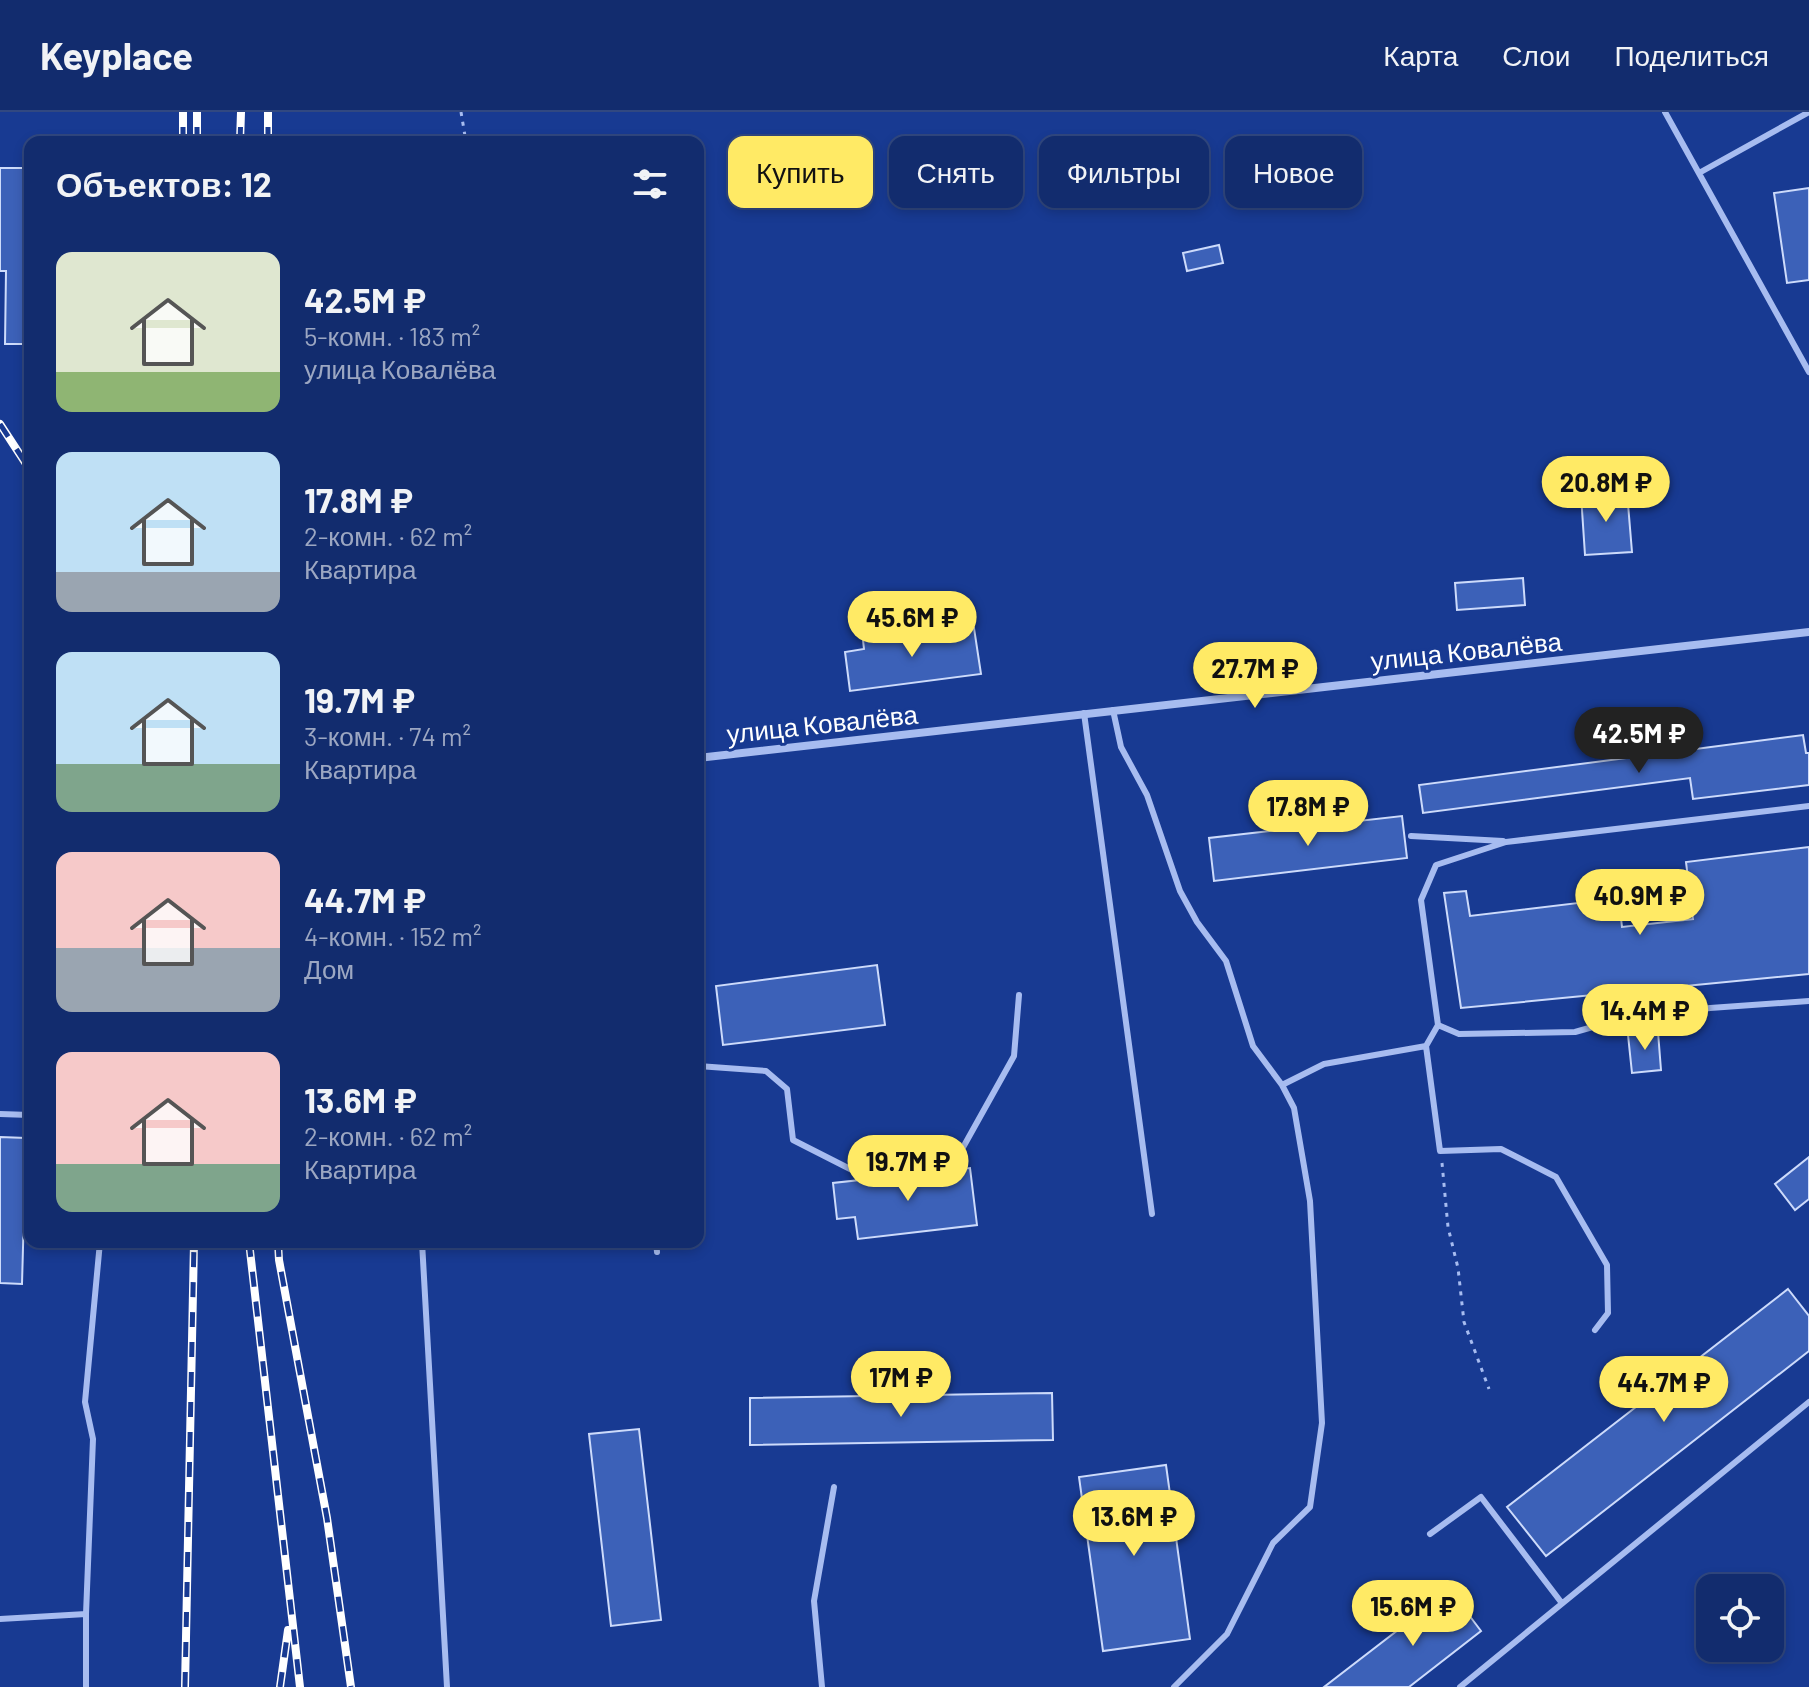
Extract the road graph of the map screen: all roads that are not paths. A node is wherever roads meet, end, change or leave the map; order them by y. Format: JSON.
{"nodes":[{"id":1,"x":1665,"y":112,"type":"edge"},
{"id":2,"x":1809,"y":112,"type":"edge"},
{"id":3,"x":1699,"y":173,"type":"junction"},
{"id":4,"x":1809,"y":372,"type":"edge"},
{"id":5,"x":1809,"y":632,"type":"edge"},
{"id":6,"x":1113,"y":710,"type":"junction"},
{"id":7,"x":1084,"y":713,"type":"junction"},
{"id":8,"x":704,"y":757,"type":"edge"},
{"id":9,"x":1809,"y":806,"type":"edge"},
{"id":10,"x":1411,"y":836,"type":"dead end"},
{"id":11,"x":1506,"y":842,"type":"junction"},
{"id":12,"x":1019,"y":995,"type":"dead end"},
{"id":13,"x":1809,"y":1001,"type":"edge"},
{"id":14,"x":1438,"y":1025,"type":"junction"},
{"id":15,"x":1426,"y":1046,"type":"junction"},
{"id":16,"x":704,"y":1066,"type":"edge"},
{"id":17,"x":1282,"y":1085,"type":"junction"},
{"id":18,"x":0,"y":1114,"type":"edge"},
{"id":19,"x":24,"y":1115,"type":"edge"},
{"id":20,"x":1152,"y":1214,"type":"dead end"},
{"id":21,"x":99,"y":1248,"type":"edge"},
{"id":22,"x":422,"y":1248,"type":"edge"},
{"id":23,"x":657,"y":1248,"type":"edge"},
{"id":24,"x":657,"y":1252,"type":"dead end"},
{"id":25,"x":1595,"y":1330,"type":"dead end"},
{"id":26,"x":1809,"y":1402,"type":"edge"},
{"id":27,"x":834,"y":1487,"type":"dead end"},
{"id":28,"x":1430,"y":1534,"type":"dead end"},
{"id":29,"x":1561,"y":1602,"type":"junction"},
{"id":30,"x":86,"y":1614,"type":"junction"},
{"id":31,"x":0,"y":1619,"type":"edge"},
{"id":32,"x":86,"y":1687,"type":"edge"},
{"id":33,"x":447,"y":1687,"type":"edge"},
{"id":34,"x":822,"y":1687,"type":"edge"},
{"id":35,"x":1174,"y":1687,"type":"edge"},
{"id":36,"x":1460,"y":1687,"type":"edge"}],
"edges":[{"from":1,"to":3,"type":"lane"},
{"from":2,"to":3,"type":"lane"},
{"from":3,"to":4,"type":"lane"},
{"from":5,"to":6,"type":"street","name":"улица Ковалёва"},
{"from":6,"to":7,"type":"street","name":"улица Ковалёва"},
{"from":6,"to":17,"type":"lane"},
{"from":7,"to":8,"type":"street","name":"улица Ковалёва"},
{"from":7,"to":20,"type":"lane"},
{"from":9,"to":11,"type":"lane"},
{"from":10,"to":11,"type":"lane"},
{"from":11,"to":14,"type":"lane"},
{"from":12,"to":16,"type":"lane"},
{"from":13,"to":14,"type":"lane"},
{"from":14,"to":15,"type":"lane"},
{"from":15,"to":17,"type":"lane"},
{"from":15,"to":25,"type":"lane"},
{"from":17,"to":35,"type":"lane"},
{"from":18,"to":19,"type":"lane"},
{"from":21,"to":30,"type":"lane"},
{"from":22,"to":33,"type":"lane"},
{"from":23,"to":24,"type":"lane"},
{"from":26,"to":29,"type":"lane"},
{"from":27,"to":34,"type":"lane"},
{"from":28,"to":29,"type":"lane"},
{"from":29,"to":36,"type":"lane"},
{"from":30,"to":31,"type":"lane"},
{"from":30,"to":32,"type":"lane"}]}
